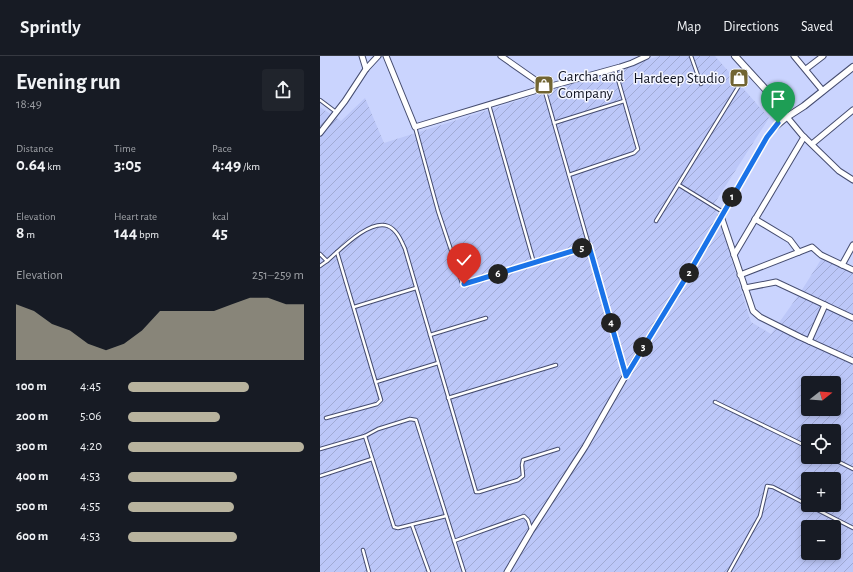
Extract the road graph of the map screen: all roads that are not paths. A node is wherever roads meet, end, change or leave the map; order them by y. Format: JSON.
{"nodes":[{"id":1,"x":362,"y":56,"type":"edge"},
{"id":2,"x":378,"y":56,"type":"edge"},
{"id":3,"x":386,"y":56,"type":"edge"},
{"id":4,"x":500,"y":56,"type":"edge"},
{"id":5,"x":647,"y":56,"type":"edge"},
{"id":6,"x":691,"y":56,"type":"edge"},
{"id":7,"x":735,"y":56,"type":"edge"},
{"id":8,"x":794,"y":56,"type":"edge"},
{"id":9,"x":823,"y":56,"type":"edge"},
{"id":10,"x":853,"y":67,"type":"edge"},
{"id":11,"x":615,"y":68,"type":"junction"},
{"id":12,"x":806,"y":69,"type":"junction"},
{"id":13,"x":366,"y":70,"type":"junction"},
{"id":14,"x":749,"y":71,"type":"junction"},
{"id":15,"x":701,"y":84,"type":"dead end"},
{"id":16,"x":544,"y":88,"type":"junction"},
{"id":17,"x":823,"y":91,"type":"junction"},
{"id":18,"x":320,"y":100,"type":"edge"},
{"id":19,"x":624,"y":101,"type":"junction"},
{"id":20,"x":489,"y":105,"type":"junction"},
{"id":21,"x":853,"y":110,"type":"edge"},
{"id":22,"x":337,"y":112,"type":"junction"},
{"id":23,"x":787,"y":117,"type":"junction"},
{"id":24,"x":554,"y":123,"type":"junction"},
{"id":25,"x":415,"y":127,"type":"junction"},
{"id":26,"x":320,"y":133,"type":"edge"},
{"id":27,"x":804,"y":137,"type":"junction"},
{"id":28,"x":812,"y":144,"type":"junction"},
{"id":29,"x":569,"y":175,"type":"junction"},
{"id":30,"x":853,"y":180,"type":"edge"},
{"id":31,"x":679,"y":185,"type":"junction"},
{"id":32,"x":722,"y":214,"type":"junction"},
{"id":33,"x":755,"y":219,"type":"junction"},
{"id":34,"x":656,"y":221,"type":"dead end"},
{"id":35,"x":853,"y":245,"type":"edge"},
{"id":36,"x":589,"y":246,"type":"junction"},
{"id":37,"x":337,"y":252,"type":"junction"},
{"id":38,"x":799,"y":252,"type":"junction"},
{"id":39,"x":320,"y":254,"type":"edge"},
{"id":40,"x":734,"y":255,"type":"junction"},
{"id":41,"x":327,"y":261,"type":"junction"},
{"id":42,"x":534,"y":263,"type":"junction"},
{"id":43,"x":842,"y":265,"type":"junction"},
{"id":44,"x":320,"y":266,"type":"edge"},
{"id":45,"x":853,"y":270,"type":"edge"},
{"id":46,"x":740,"y":275,"type":"junction"},
{"id":47,"x":416,"y":288,"type":"junction"},
{"id":48,"x":745,"y":288,"type":"junction"},
{"id":49,"x":825,"y":305,"type":"junction"},
{"id":50,"x":354,"y":307,"type":"junction"},
{"id":51,"x":486,"y":318,"type":"dead end"},
{"id":52,"x":853,"y":318,"type":"edge"},
{"id":53,"x":430,"y":335,"type":"junction"},
{"id":54,"x":809,"y":341,"type":"junction"},
{"id":55,"x":853,"y":361,"type":"edge"},
{"id":56,"x":438,"y":364,"type":"junction"},
{"id":57,"x":556,"y":365,"type":"dead end"},
{"id":58,"x":626,"y":376,"type":"junction"},
{"id":59,"x":376,"y":382,"type":"junction"},
{"id":60,"x":448,"y":398,"type":"junction"},
{"id":61,"x":716,"y":402,"type":"dead end"},
{"id":62,"x":326,"y":418,"type":"dead end"},
{"id":63,"x":365,"y":436,"type":"junction"},
{"id":64,"x":801,"y":444,"type":"edge"},
{"id":65,"x":320,"y":449,"type":"edge"},
{"id":66,"x":558,"y":449,"type":"dead end"},
{"id":67,"x":372,"y":459,"type":"junction"},
{"id":68,"x":841,"y":463,"type":"edge"},
{"id":69,"x":853,"y":469,"type":"edge"},
{"id":70,"x":320,"y":476,"type":"edge"},
{"id":71,"x":801,"y":501,"type":"edge"},
{"id":72,"x":822,"y":512,"type":"edge"},
{"id":73,"x":446,"y":516,"type":"junction"},
{"id":74,"x":412,"y":525,"type":"junction"},
{"id":75,"x":853,"y":528,"type":"edge"},
{"id":76,"x":532,"y":531,"type":"junction"},
{"id":77,"x":454,"y":541,"type":"junction"},
{"id":78,"x":363,"y":550,"type":"dead end"},
{"id":79,"x":369,"y":572,"type":"edge"},
{"id":80,"x":429,"y":572,"type":"edge"},
{"id":81,"x":463,"y":572,"type":"edge"},
{"id":82,"x":507,"y":572,"type":"edge"},
{"id":83,"x":729,"y":572,"type":"edge"}],
"edges":[{"from":1,"to":13,"type":"street"},
{"from":2,"to":13,"type":"street"},
{"from":3,"to":25,"type":"street"},
{"from":4,"to":16,"type":"street"},
{"from":5,"to":11,"type":"street"},
{"from":6,"to":15,"type":"lane"},
{"from":7,"to":14,"type":"street"},
{"from":8,"to":12,"type":"street"},
{"from":9,"to":12,"type":"street"},
{"from":10,"to":17,"type":"street"},
{"from":11,"to":16,"type":"street"},
{"from":11,"to":19,"type":"lane"},
{"from":12,"to":17,"type":"street"},
{"from":13,"to":22,"type":"street"},
{"from":14,"to":23,"type":"street"},
{"from":14,"to":31,"type":"lane"},
{"from":16,"to":20,"type":"street"},
{"from":16,"to":24,"type":"lane"},
{"from":17,"to":23,"type":"street"},
{"from":18,"to":22,"type":"lane"},
{"from":19,"to":24,"type":"lane"},
{"from":19,"to":29,"type":"lane"},
{"from":20,"to":25,"type":"street"},
{"from":20,"to":42,"type":"lane"},
{"from":21,"to":28,"type":"street"},
{"from":22,"to":26,"type":"street"},
{"from":23,"to":27,"type":"street"},
{"from":23,"to":32,"type":"street"},
{"from":24,"to":29,"type":"lane"},
{"from":25,"to":42,"type":"lane"},
{"from":27,"to":28,"type":"street"},
{"from":27,"to":33,"type":"street"},
{"from":28,"to":30,"type":"street"},
{"from":29,"to":36,"type":"lane"},
{"from":31,"to":32,"type":"lane"},
{"from":31,"to":34,"type":"lane"},
{"from":32,"to":40,"type":"street"},
{"from":32,"to":58,"type":"street"},
{"from":33,"to":38,"type":"street"},
{"from":33,"to":40,"type":"street"},
{"from":35,"to":43,"type":"street"},
{"from":36,"to":42,"type":"lane"},
{"from":36,"to":58,"type":"lane"},
{"from":37,"to":41,"type":"lane"},
{"from":37,"to":47,"type":"lane"},
{"from":37,"to":50,"type":"lane"},
{"from":38,"to":43,"type":"street"},
{"from":38,"to":46,"type":"street"},
{"from":39,"to":41,"type":"lane"},
{"from":40,"to":46,"type":"street"},
{"from":41,"to":44,"type":"lane"},
{"from":43,"to":45,"type":"street"},
{"from":46,"to":48,"type":"street"},
{"from":47,"to":50,"type":"lane"},
{"from":47,"to":53,"type":"lane"},
{"from":48,"to":49,"type":"street"},
{"from":48,"to":54,"type":"street"},
{"from":49,"to":52,"type":"street"},
{"from":49,"to":54,"type":"street"},
{"from":50,"to":59,"type":"lane"},
{"from":51,"to":53,"type":"lane"},
{"from":53,"to":56,"type":"lane"},
{"from":54,"to":55,"type":"street"},
{"from":56,"to":59,"type":"lane"},
{"from":56,"to":60,"type":"lane"},
{"from":57,"to":60,"type":"lane"},
{"from":58,"to":76,"type":"street"},
{"from":59,"to":62,"type":"lane"},
{"from":60,"to":66,"type":"lane"},
{"from":61,"to":64,"type":"lane"},
{"from":63,"to":65,"type":"lane"},
{"from":63,"to":67,"type":"lane"},
{"from":63,"to":73,"type":"lane"},
{"from":67,"to":70,"type":"lane"},
{"from":67,"to":74,"type":"lane"},
{"from":68,"to":69,"type":"lane"},
{"from":71,"to":83,"type":"lane"},
{"from":72,"to":75,"type":"lane"},
{"from":73,"to":74,"type":"lane"},
{"from":73,"to":77,"type":"lane"},
{"from":74,"to":80,"type":"lane"},
{"from":76,"to":77,"type":"lane"},
{"from":76,"to":82,"type":"street"},
{"from":77,"to":81,"type":"lane"},
{"from":78,"to":79,"type":"lane"}]}
